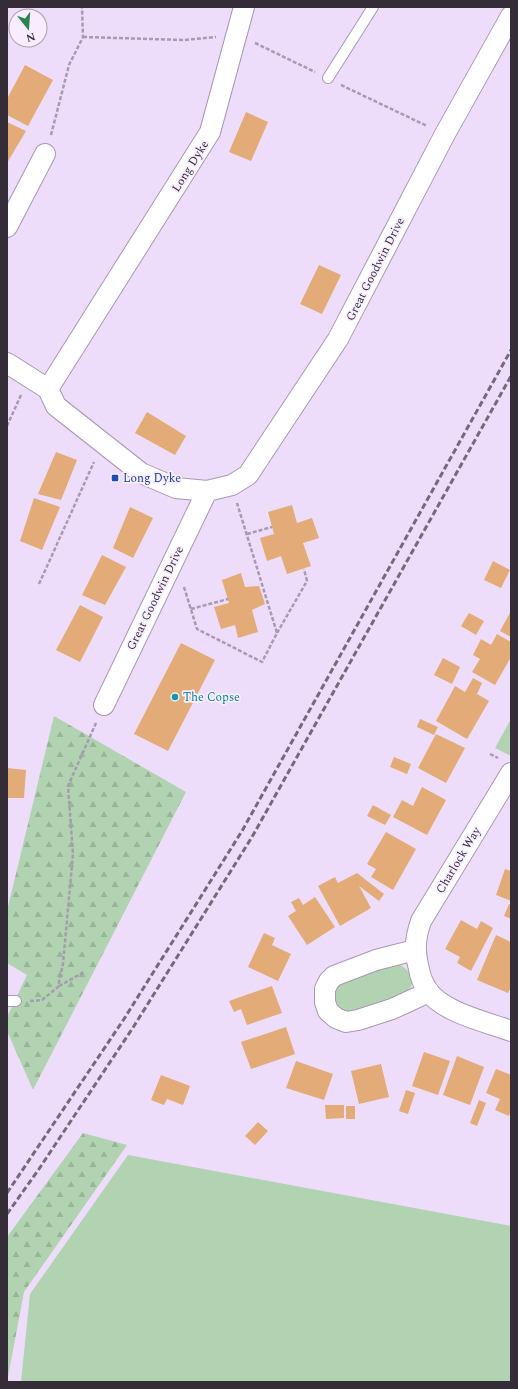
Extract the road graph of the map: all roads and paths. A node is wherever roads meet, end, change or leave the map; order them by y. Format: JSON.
{"nodes":[{"id":1,"x":82,"y":7,"type":"edge"},
{"id":2,"x":244,"y":7,"type":"edge"},
{"id":3,"x":373,"y":7,"type":"edge"},
{"id":4,"x":511,"y":16,"type":"edge"},
{"id":5,"x":237,"y":35,"type":"junction"},
{"id":6,"x":83,"y":37,"type":"junction"},
{"id":7,"x":328,"y":78,"type":"dead end"},
{"id":8,"x":46,"y":154,"type":"joint"},
{"id":9,"x":7,"y":227,"type":"edge"},
{"id":10,"x":7,"y":363,"type":"edge"},
{"id":11,"x":30,"y":378,"type":"junction"},
{"id":12,"x":48,"y":389,"type":"junction"},
{"id":13,"x":7,"y":426,"type":"edge"},
{"id":14,"x":103,"y":443,"type":"junction"},
{"id":15,"x":232,"y":485,"type":"junction"},
{"id":16,"x":207,"y":491,"type":"junction"},
{"id":17,"x":272,"y":527,"type":"dead end"},
{"id":18,"x":247,"y":534,"type":"junction"},
{"id":19,"x":175,"y":558,"type":"junction"},
{"id":20,"x":304,"y":568,"type":"dead end"},
{"id":21,"x":39,"y":584,"type":"dead end"},
{"id":22,"x":228,"y":599,"type":"dead end"},
{"id":23,"x":191,"y":609,"type":"junction"},
{"id":24,"x":277,"y":633,"type":"junction"},
{"id":25,"x":104,"y":705,"type":"joint"},
{"id":26,"x":511,"y":773,"type":"edge"},
{"id":27,"x":415,"y":950,"type":"junction"},
{"id":28,"x":84,"y":972,"type":"dead end"},
{"id":29,"x":58,"y":987,"type":"junction"},
{"id":30,"x":429,"y":992,"type":"junction"},
{"id":31,"x":11,"y":1001,"type":"edge"},
{"id":32,"x":511,"y":1031,"type":"edge"}],
"edges":[{"from":1,"to":6,"type":"path"},
{"from":2,"to":5,"type":"street","name":"Long Dyke"},
{"from":3,"to":7,"type":"lane"},
{"from":4,"to":15,"type":"street","name":"Great Goodwin Drive"},
{"from":5,"to":6,"type":"path"},
{"from":5,"to":12,"type":"street","name":"Long Dyke"},
{"from":6,"to":8,"type":"path"},
{"from":8,"to":9,"type":"street"},
{"from":10,"to":11,"type":"street"},
{"from":11,"to":12,"type":"street"},
{"from":11,"to":13,"type":"path"},
{"from":12,"to":14,"type":"street","name":"Great Goodwin Drive"},
{"from":14,"to":16,"type":"street","name":"Great Goodwin Drive"},
{"from":14,"to":21,"type":"path"},
{"from":15,"to":16,"type":"street","name":"Great Goodwin Drive"},
{"from":15,"to":18,"type":"path"},
{"from":16,"to":19,"type":"street","name":"Great Goodwin Drive"},
{"from":17,"to":18,"type":"path"},
{"from":18,"to":24,"type":"path"},
{"from":19,"to":23,"type":"path"},
{"from":19,"to":25,"type":"street","name":"Great Goodwin Drive"},
{"from":20,"to":24,"type":"path"},
{"from":22,"to":23,"type":"path"},
{"from":23,"to":24,"type":"path"},
{"from":25,"to":29,"type":"path"},
{"from":26,"to":27,"type":"street","name":"Charlock Way"},
{"from":27,"to":30,"type":"street","name":"Charlock Way"},
{"from":27,"to":30,"type":"street"},
{"from":28,"to":29,"type":"path"},
{"from":29,"to":31,"type":"path"},
{"from":30,"to":32,"type":"street","name":"Charlock Way"}]}
